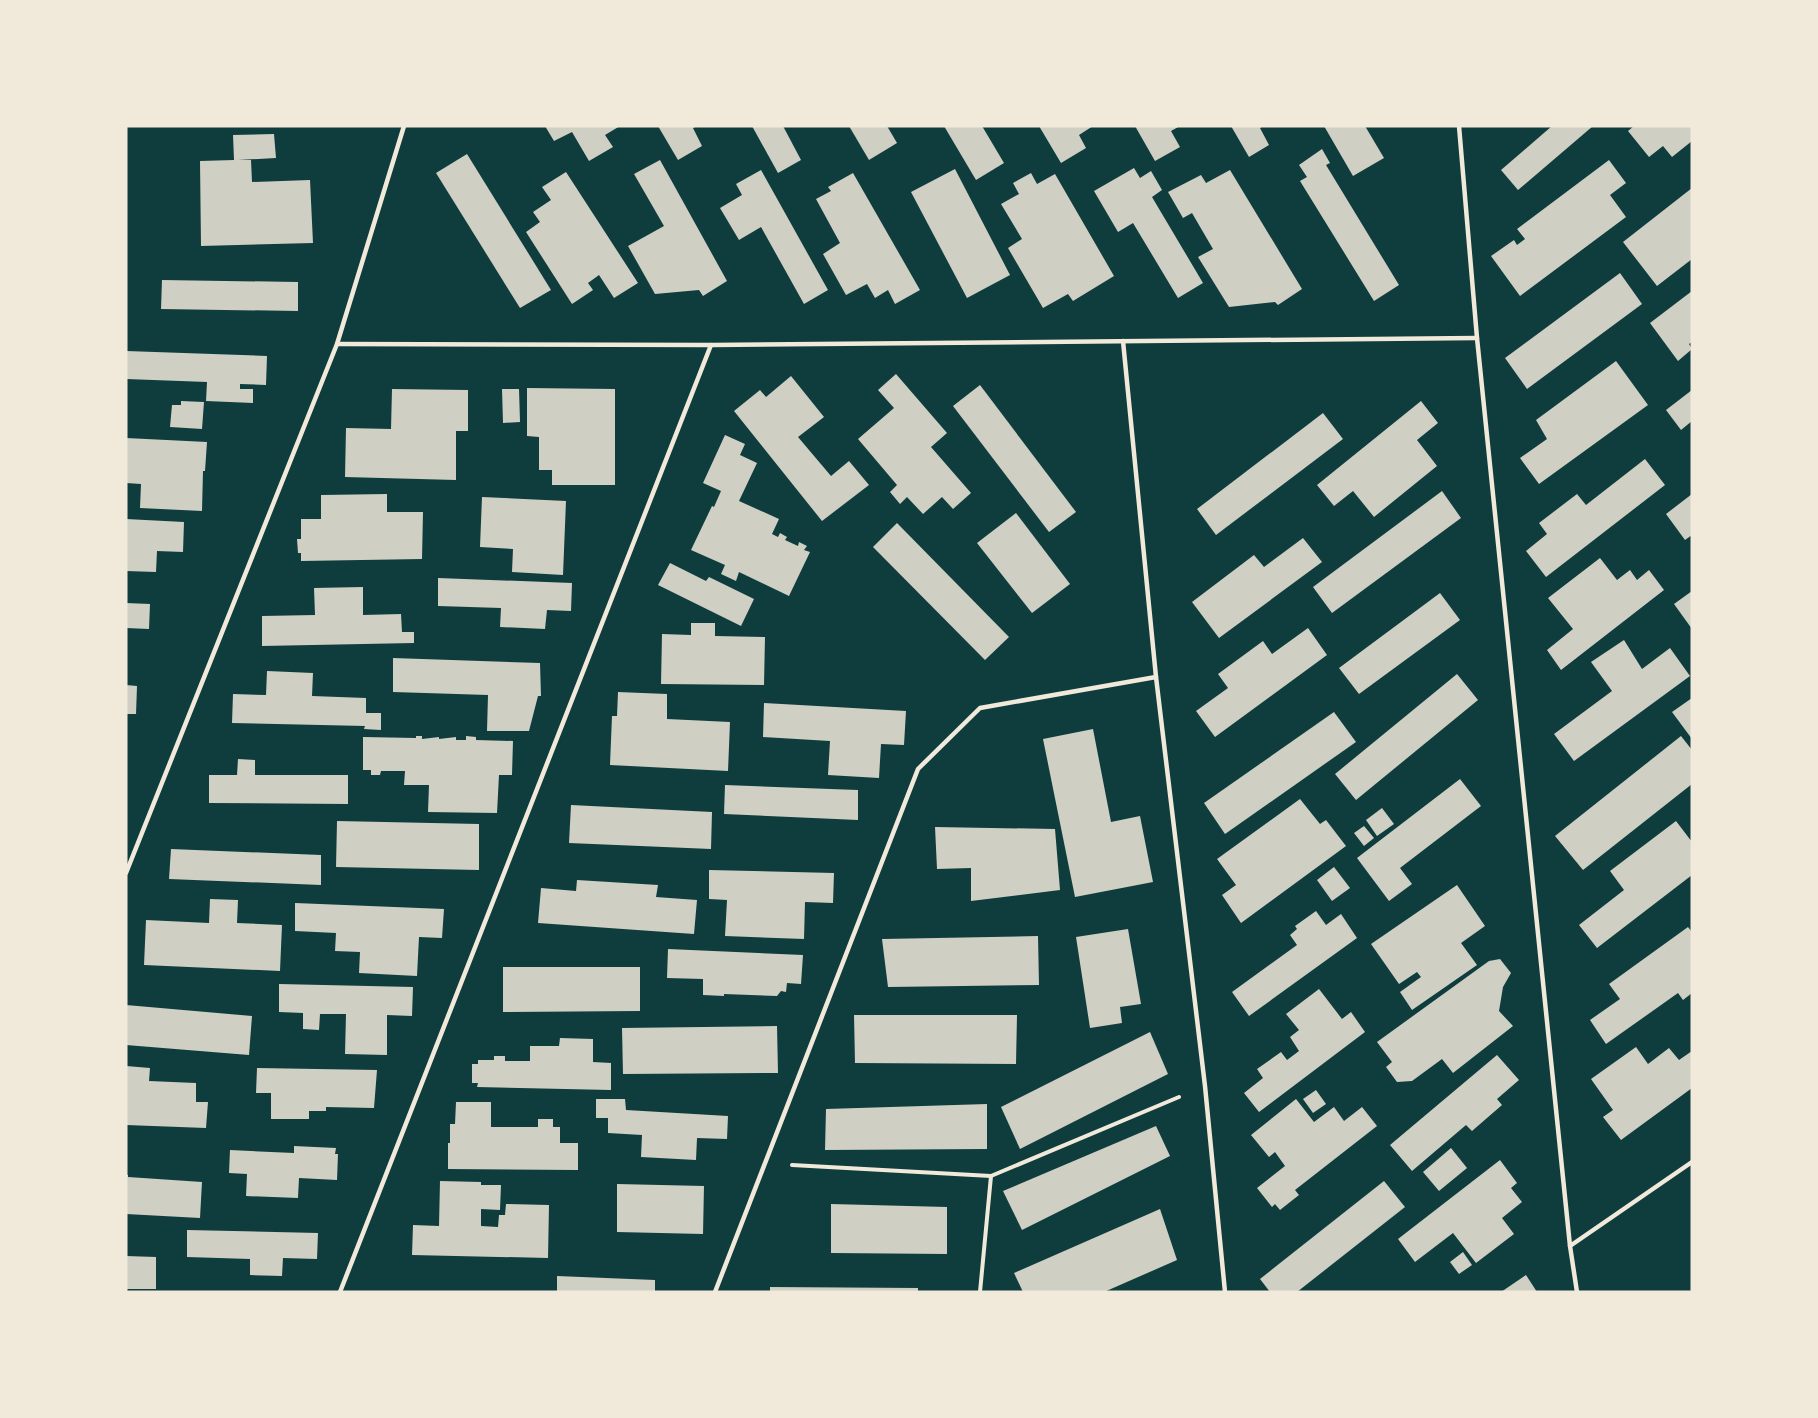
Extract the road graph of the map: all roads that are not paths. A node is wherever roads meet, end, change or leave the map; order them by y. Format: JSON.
{"nodes":[{"id":1,"x":404,"y":126,"type":"edge"},
{"id":2,"x":1459,"y":126,"type":"edge"},
{"id":3,"x":1477,"y":338,"type":"junction"},
{"id":4,"x":1123,"y":341,"type":"junction"},
{"id":5,"x":337,"y":344,"type":"junction"},
{"id":6,"x":711,"y":345,"type":"junction"},
{"id":7,"x":1156,"y":677,"type":"junction"},
{"id":8,"x":126,"y":873,"type":"edge"},
{"id":9,"x":1692,"y":1162,"type":"edge"},
{"id":10,"x":1570,"y":1246,"type":"junction"},
{"id":11,"x":340,"y":1292,"type":"edge"},
{"id":12,"x":715,"y":1292,"type":"edge"},
{"id":13,"x":1225,"y":1292,"type":"edge"},
{"id":14,"x":1576,"y":1292,"type":"edge"}],
"edges":[{"from":1,"to":5,"type":"lane"},
{"from":2,"to":3,"type":"lane"},
{"from":3,"to":4,"type":"lane"},
{"from":3,"to":10,"type":"lane"},
{"from":4,"to":6,"type":"lane"},
{"from":4,"to":7,"type":"lane"},
{"from":5,"to":6,"type":"lane"},
{"from":5,"to":8,"type":"lane"},
{"from":6,"to":11,"type":"lane"},
{"from":7,"to":12,"type":"lane"},
{"from":7,"to":13,"type":"lane"},
{"from":9,"to":10,"type":"lane"},
{"from":10,"to":14,"type":"lane"}]}
